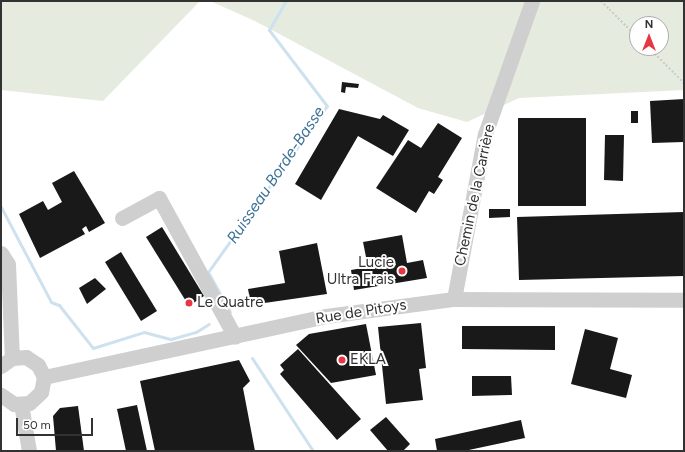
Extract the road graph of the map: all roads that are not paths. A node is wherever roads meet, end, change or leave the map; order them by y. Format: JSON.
{"nodes":[{"id":1,"x":532,"y":1,"type":"edge"},
{"id":2,"x":122,"y":218,"type":"dead end"},
{"id":3,"x":1,"y":253,"type":"edge"},
{"id":4,"x":454,"y":299,"type":"junction"},
{"id":5,"x":684,"y":300,"type":"edge"},
{"id":6,"x":235,"y":337,"type":"junction"},
{"id":7,"x":7,"y":362,"type":"edge"},
{"id":8,"x":44,"y":377,"type":"junction"},
{"id":9,"x":1,"y":395,"type":"edge"},
{"id":10,"x":21,"y":404,"type":"junction"},
{"id":11,"x":29,"y":451,"type":"edge"}],
"edges":[{"from":1,"to":4,"type":"street","name":"Chemin de la Carrière"},
{"from":2,"to":6,"type":"street"},
{"from":3,"to":7,"type":"street"},
{"from":4,"to":5,"type":"street","name":"Rue de Pitoys"},
{"from":4,"to":6,"type":"street","name":"Rue de Pitoys"},
{"from":6,"to":8,"type":"street","name":"Rue de Pitoys"},
{"from":7,"to":8,"type":"street"},
{"from":8,"to":10,"type":"street"},
{"from":9,"to":10,"type":"street"},
{"from":10,"to":11,"type":"street"}]}
